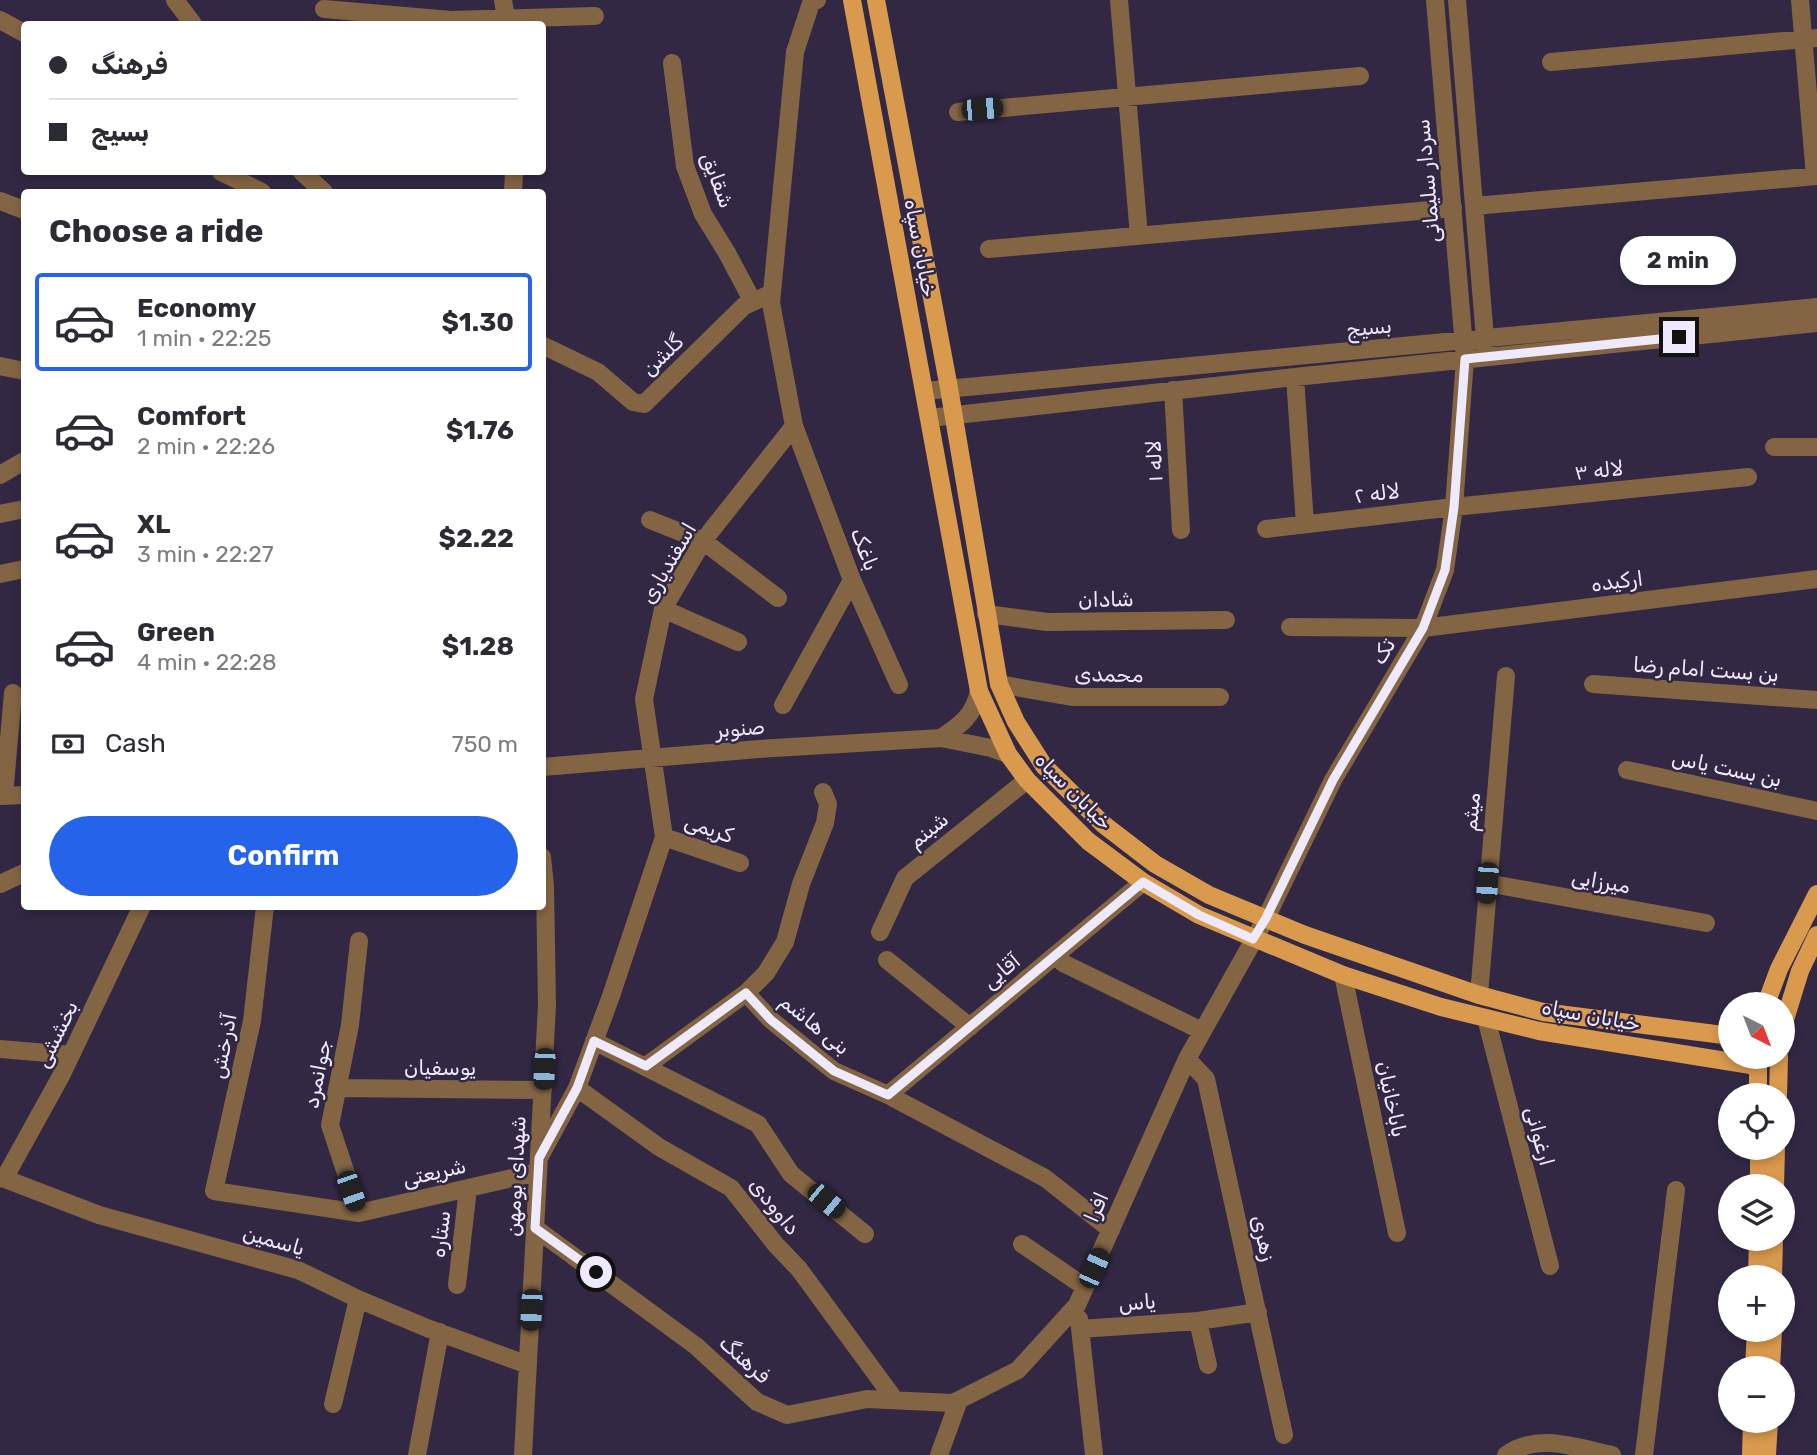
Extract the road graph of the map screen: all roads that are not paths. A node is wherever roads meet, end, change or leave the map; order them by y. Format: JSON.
{"nodes":[{"id":1,"x":175,"y":0,"type":"edge"},
{"id":2,"x":817,"y":0,"type":"edge"},
{"id":3,"x":852,"y":0,"type":"edge"},
{"id":4,"x":876,"y":0,"type":"edge"},
{"id":5,"x":1119,"y":0,"type":"edge"},
{"id":6,"x":1435,"y":0,"type":"edge"},
{"id":7,"x":1457,"y":0,"type":"edge"},
{"id":8,"x":1800,"y":0,"type":"edge"},
{"id":9,"x":324,"y":9,"type":"dead end"},
{"id":10,"x":505,"y":14,"type":"edge"},
{"id":11,"x":595,"y":16,"type":"dead end"},
{"id":12,"x":0,"y":20,"type":"edge"},
{"id":13,"x":191,"y":21,"type":"edge"},
{"id":14,"x":21,"y":31,"type":"edge"},
{"id":15,"x":1810,"y":39,"type":"edge"},
{"id":16,"x":1551,"y":62,"type":"dead end"},
{"id":17,"x":673,"y":63,"type":"dead end"},
{"id":18,"x":1360,"y":76,"type":"dead end"},
{"id":19,"x":1128,"y":97,"type":"junction"},
{"id":20,"x":958,"y":111,"type":"dead end"},
{"id":21,"x":227,"y":175,"type":"edge"},
{"id":22,"x":305,"y":175,"type":"edge"},
{"id":23,"x":1816,"y":176,"type":"edge"},
{"id":24,"x":256,"y":189,"type":"edge"},
{"id":25,"x":321,"y":189,"type":"edge"},
{"id":26,"x":0,"y":201,"type":"edge"},
{"id":27,"x":1474,"y":206,"type":"junction"},
{"id":28,"x":1452,"y":208,"type":"junction"},
{"id":29,"x":21,"y":209,"type":"edge"},
{"id":30,"x":1139,"y":236,"type":"junction"},
{"id":31,"x":989,"y":249,"type":"dead end"},
{"id":32,"x":772,"y":293,"type":"junction"},
{"id":33,"x":753,"y":302,"type":"junction"},
{"id":34,"x":1817,"y":307,"type":"edge"},
{"id":35,"x":1817,"y":323,"type":"edge"},
{"id":36,"x":546,"y":347,"type":"edge"},
{"id":37,"x":1486,"y":348,"type":"junction"},
{"id":38,"x":1464,"y":350,"type":"junction"},
{"id":39,"x":0,"y":366,"type":"edge"},
{"id":40,"x":21,"y":370,"type":"edge"},
{"id":41,"x":1295,"y":377,"type":"junction"},
{"id":42,"x":949,"y":388,"type":"junction"},
{"id":43,"x":1173,"y":390,"type":"junction"},
{"id":44,"x":925,"y":391,"type":"junction"},
{"id":45,"x":953,"y":414,"type":"junction"},
{"id":46,"x":930,"y":418,"type":"junction"},
{"id":47,"x":794,"y":426,"type":"junction"},
{"id":48,"x":1774,"y":447,"type":"dead end"},
{"id":49,"x":1817,"y":447,"type":"edge"},
{"id":50,"x":21,"y":463,"type":"edge"},
{"id":51,"x":0,"y":475,"type":"edge"},
{"id":52,"x":1748,"y":477,"type":"dead end"},
{"id":53,"x":1454,"y":507,"type":"junction"},
{"id":54,"x":21,"y":510,"type":"edge"},
{"id":55,"x":0,"y":514,"type":"edge"},
{"id":56,"x":650,"y":520,"type":"dead end"},
{"id":57,"x":1305,"y":524,"type":"junction"},
{"id":58,"x":1266,"y":529,"type":"dead end"},
{"id":59,"x":1181,"y":530,"type":"dead end"},
{"id":60,"x":703,"y":541,"type":"junction"},
{"id":61,"x":21,"y":570,"type":"edge"},
{"id":62,"x":0,"y":574,"type":"edge"},
{"id":63,"x":1817,"y":579,"type":"edge"},
{"id":64,"x":852,"y":580,"type":"junction"},
{"id":65,"x":779,"y":598,"type":"dead end"},
{"id":66,"x":663,"y":609,"type":"junction"},
{"id":67,"x":986,"y":614,"type":"junction"},
{"id":68,"x":1226,"y":620,"type":"dead end"},
{"id":69,"x":1290,"y":627,"type":"dead end"},
{"id":70,"x":1423,"y":628,"type":"junction"},
{"id":71,"x":738,"y":642,"type":"dead end"},
{"id":72,"x":1506,"y":676,"type":"dead end"},
{"id":73,"x":999,"y":684,"type":"junction"},
{"id":74,"x":1593,"y":684,"type":"dead end"},
{"id":75,"x":899,"y":685,"type":"dead end"},
{"id":76,"x":979,"y":691,"type":"junction"},
{"id":77,"x":13,"y":693,"type":"edge"},
{"id":78,"x":1220,"y":697,"type":"dead end"},
{"id":79,"x":1817,"y":700,"type":"edge"},
{"id":80,"x":783,"y":705,"type":"dead end"},
{"id":81,"x":941,"y":738,"type":"junction"},
{"id":82,"x":1008,"y":754,"type":"junction"},
{"id":83,"x":652,"y":759,"type":"junction"},
{"id":84,"x":546,"y":767,"type":"edge"},
{"id":85,"x":1627,"y":769,"type":"dead end"},
{"id":86,"x":1027,"y":780,"type":"junction"},
{"id":87,"x":823,"y":792,"type":"dead end"},
{"id":88,"x":21,"y":795,"type":"edge"},
{"id":89,"x":2,"y":796,"type":"edge"},
{"id":90,"x":1817,"y":811,"type":"edge"},
{"id":91,"x":664,"y":836,"type":"junction"},
{"id":92,"x":740,"y":863,"type":"dead end"},
{"id":93,"x":21,"y":874,"type":"edge"},
{"id":94,"x":1143,"y":882,"type":"junction"},
{"id":95,"x":1487,"y":883,"type":"junction"},
{"id":96,"x":0,"y":884,"type":"edge"},
{"id":97,"x":1817,"y":894,"type":"edge"},
{"id":98,"x":140,"y":910,"type":"edge"},
{"id":99,"x":265,"y":910,"type":"edge"},
{"id":100,"x":545,"y":910,"type":"edge"},
{"id":101,"x":1266,"y":918,"type":"junction"},
{"id":102,"x":1706,"y":923,"type":"dead end"},
{"id":103,"x":880,"y":932,"type":"dead end"},
{"id":104,"x":1817,"y":935,"type":"edge"},
{"id":105,"x":1253,"y":939,"type":"junction"},
{"id":106,"x":359,"y":941,"type":"dead end"},
{"id":107,"x":887,"y":960,"type":"dead end"},
{"id":108,"x":1063,"y":963,"type":"dead end"},
{"id":109,"x":1343,"y":975,"type":"junction"},
{"id":110,"x":1770,"y":992,"type":"edge"},
{"id":111,"x":1793,"y":992,"type":"edge"},
{"id":112,"x":746,"y":993,"type":"junction"},
{"id":113,"x":1479,"y":995,"type":"junction"},
{"id":114,"x":1486,"y":1018,"type":"junction"},
{"id":115,"x":970,"y":1027,"type":"junction"},
{"id":116,"x":1202,"y":1031,"type":"junction"},
{"id":117,"x":1718,"y":1034,"type":"edge"},
{"id":118,"x":594,"y":1041,"type":"junction"},
{"id":119,"x":0,"y":1049,"type":"edge"},
{"id":120,"x":71,"y":1055,"type":"junction"},
{"id":121,"x":1718,"y":1056,"type":"edge"},
{"id":122,"x":1187,"y":1059,"type":"junction"},
{"id":123,"x":646,"y":1066,"type":"junction"},
{"id":124,"x":337,"y":1088,"type":"junction"},
{"id":125,"x":577,"y":1088,"type":"junction"},
{"id":126,"x":543,"y":1090,"type":"junction"},
{"id":127,"x":888,"y":1095,"type":"junction"},
{"id":128,"x":539,"y":1165,"type":"junction"},
{"id":129,"x":2,"y":1178,"type":"edge"},
{"id":130,"x":468,"y":1188,"type":"junction"},
{"id":131,"x":1676,"y":1190,"type":"dead end"},
{"id":132,"x":214,"y":1191,"type":"joint"},
{"id":133,"x":359,"y":1213,"type":"junction"},
{"id":134,"x":535,"y":1228,"type":"junction"},
{"id":135,"x":1111,"y":1230,"type":"junction"},
{"id":136,"x":1397,"y":1233,"type":"dead end"},
{"id":137,"x":865,"y":1234,"type":"dead end"},
{"id":138,"x":1022,"y":1244,"type":"dead end"},
{"id":139,"x":1550,"y":1266,"type":"dead end"},
{"id":140,"x":457,"y":1285,"type":"dead end"},
{"id":141,"x":1085,"y":1287,"type":"junction"},
{"id":142,"x":358,"y":1299,"type":"junction"},
{"id":143,"x":1077,"y":1305,"type":"junction"},
{"id":144,"x":1258,"y":1312,"type":"junction"},
{"id":145,"x":1198,"y":1321,"type":"junction"},
{"id":146,"x":1080,"y":1329,"type":"junction"},
{"id":147,"x":440,"y":1332,"type":"junction"},
{"id":148,"x":528,"y":1364,"type":"junction"},
{"id":149,"x":1208,"y":1364,"type":"dead end"},
{"id":150,"x":895,"y":1400,"type":"junction"},
{"id":151,"x":959,"y":1400,"type":"junction"},
{"id":152,"x":333,"y":1404,"type":"dead end"},
{"id":153,"x":1752,"y":1433,"type":"edge"},
{"id":154,"x":1768,"y":1433,"type":"edge"},
{"id":155,"x":1284,"y":1434,"type":"dead end"},
{"id":156,"x":417,"y":1455,"type":"edge"},
{"id":157,"x":523,"y":1455,"type":"edge"},
{"id":158,"x":939,"y":1455,"type":"edge"},
{"id":159,"x":1094,"y":1455,"type":"edge"},
{"id":160,"x":1506,"y":1455,"type":"edge"},
{"id":161,"x":1612,"y":1455,"type":"edge"},
{"id":162,"x":1644,"y":1455,"type":"edge"},
{"id":163,"x":1751,"y":1455,"type":"edge"},
{"id":164,"x":1767,"y":1455,"type":"edge"}],
"edges":[{"from":1,"to":13,"type":"street"},
{"from":2,"to":32,"type":"street"},
{"from":3,"to":44,"type":"main road","name":"خیابان سپاه"},
{"from":4,"to":42,"type":"main road","name":"خیابان سپاه"},
{"from":5,"to":19,"type":"street"},
{"from":6,"to":28,"type":"street","name":"سردار سلیمانی"},
{"from":7,"to":27,"type":"street"},
{"from":8,"to":15,"type":"street"},
{"from":9,"to":10,"type":"street"},
{"from":10,"to":11,"type":"street"},
{"from":12,"to":14,"type":"street"},
{"from":15,"to":16,"type":"street"},
{"from":15,"to":23,"type":"street"},
{"from":17,"to":33,"type":"street","name":"شقایق"},
{"from":18,"to":19,"type":"street"},
{"from":19,"to":20,"type":"street"},
{"from":19,"to":30,"type":"street"},
{"from":21,"to":24,"type":"street"},
{"from":22,"to":25,"type":"street"},
{"from":23,"to":27,"type":"street"},
{"from":26,"to":29,"type":"street"},
{"from":27,"to":37,"type":"street"},
{"from":28,"to":30,"type":"street"},
{"from":28,"to":38,"type":"street","name":"سردار سلیمانی"},
{"from":30,"to":31,"type":"street"},
{"from":32,"to":33,"type":"street","name":"گلشن"},
{"from":32,"to":47,"type":"street"},
{"from":33,"to":36,"type":"street","name":"گلشن"},
{"from":34,"to":37,"type":"street","name":"بسیج"},
{"from":35,"to":37,"type":"street","name":"بسیج"},
{"from":37,"to":38,"type":"street","name":"بسیج"},
{"from":38,"to":41,"type":"street","name":"بسیج"},
{"from":38,"to":42,"type":"street","name":"بسیج"},
{"from":38,"to":53,"type":"street","name":"تک"},
{"from":39,"to":40,"type":"street"},
{"from":41,"to":43,"type":"street","name":"بسیج"},
{"from":41,"to":57,"type":"street"},
{"from":42,"to":44,"type":"street","name":"بسیج"},
{"from":42,"to":45,"type":"main road","name":"خیابان سپاه"},
{"from":43,"to":45,"type":"street","name":"بسیج"},
{"from":43,"to":59,"type":"street","name":"لاله ۱"},
{"from":44,"to":46,"type":"main road","name":"خیابان سپاه"},
{"from":45,"to":46,"type":"street","name":"بسیج"},
{"from":45,"to":67,"type":"main road","name":"خیابان سپاه"},
{"from":46,"to":76,"type":"main road","name":"خیابان سپاه"},
{"from":47,"to":60,"type":"street","name":"اسفندیاری"},
{"from":47,"to":64,"type":"street","name":"باغک"},
{"from":48,"to":49,"type":"street"},
{"from":50,"to":51,"type":"street"},
{"from":52,"to":53,"type":"street","name":"لاله ۳"},
{"from":53,"to":57,"type":"street","name":"لاله ۲"},
{"from":53,"to":70,"type":"street","name":"تک"},
{"from":54,"to":55,"type":"street"},
{"from":56,"to":60,"type":"street"},
{"from":57,"to":58,"type":"street","name":"لاله ۲"},
{"from":60,"to":65,"type":"street"},
{"from":60,"to":66,"type":"street","name":"اسفندیاری"},
{"from":61,"to":62,"type":"street"},
{"from":63,"to":70,"type":"street","name":"ارکیده"},
{"from":64,"to":75,"type":"street","name":"باغک"},
{"from":64,"to":80,"type":"street"},
{"from":66,"to":71,"type":"street"},
{"from":66,"to":83,"type":"street","name":"اسفندیاری"},
{"from":67,"to":68,"type":"street","name":"شادان"},
{"from":67,"to":73,"type":"main road","name":"خیابان سپاه"},
{"from":69,"to":70,"type":"street","name":"ارکیده"},
{"from":70,"to":101,"type":"street","name":"تک"},
{"from":72,"to":95,"type":"street","name":"میثم"},
{"from":73,"to":78,"type":"street","name":"محمدی"},
{"from":73,"to":101,"type":"main road","name":"خیابان سپاه"},
{"from":74,"to":79,"type":"street","name":"بن بست امام رضا"},
{"from":76,"to":81,"type":"street"},
{"from":76,"to":82,"type":"main road","name":"خیابان سپاه"},
{"from":77,"to":89,"type":"street"},
{"from":81,"to":82,"type":"street","name":"صنوبر"},
{"from":81,"to":83,"type":"street","name":"صنوبر"},
{"from":82,"to":86,"type":"main road","name":"خیابان سپاه"},
{"from":83,"to":84,"type":"street","name":"صنوبر"},
{"from":83,"to":91,"type":"street","name":"اسفندیاری"},
{"from":85,"to":90,"type":"street","name":"بن بست یاس"},
{"from":86,"to":94,"type":"main road","name":"خیابان سپاه"},
{"from":86,"to":103,"type":"street","name":"شبنم"},
{"from":87,"to":112,"type":"street"},
{"from":88,"to":89,"type":"street"},
{"from":91,"to":92,"type":"street","name":"کریمی"},
{"from":91,"to":118,"type":"street","name":"اسفندیاری"},
{"from":93,"to":96,"type":"street"},
{"from":94,"to":105,"type":"main road","name":"خیابان سپاه"},
{"from":94,"to":115,"type":"street","name":"آقایی"},
{"from":95,"to":102,"type":"street","name":"میرزایی"},
{"from":95,"to":113,"type":"street","name":"میثم"},
{"from":97,"to":110,"type":"main road"},
{"from":98,"to":120,"type":"street","name":"بخششی"},
{"from":99,"to":132,"type":"street","name":"آذرخش"},
{"from":100,"to":126,"type":"street","name":"شهدای بومهن"},
{"from":101,"to":105,"type":"street","name":"تک"},
{"from":101,"to":113,"type":"main road","name":"خیابان سپاه"},
{"from":104,"to":111,"type":"main road"},
{"from":105,"to":109,"type":"main road","name":"خیابان سپاه"},
{"from":105,"to":116,"type":"street","name":"افرا"},
{"from":106,"to":124,"type":"street","name":"جوانمرد"},
{"from":107,"to":115,"type":"street"},
{"from":108,"to":116,"type":"street"},
{"from":109,"to":114,"type":"main road","name":"خیابان سپاه"},
{"from":109,"to":136,"type":"street","name":"باباخانیان"},
{"from":112,"to":123,"type":"street"},
{"from":112,"to":127,"type":"street","name":"بنی هاشم"},
{"from":113,"to":117,"type":"main road","name":"خیابان سپاه"},
{"from":114,"to":121,"type":"main road","name":"خیابان سپاه"},
{"from":114,"to":139,"type":"street","name":"ارغوانی"},
{"from":115,"to":127,"type":"street","name":"آقایی"},
{"from":116,"to":122,"type":"street","name":"افرا"},
{"from":118,"to":123,"type":"street"},
{"from":118,"to":125,"type":"street","name":"اسفندیاری"},
{"from":119,"to":120,"type":"street"},
{"from":120,"to":129,"type":"street","name":"بخششی"},
{"from":122,"to":135,"type":"street","name":"افرا"},
{"from":122,"to":144,"type":"street","name":"زهری"},
{"from":123,"to":137,"type":"street"},
{"from":124,"to":126,"type":"street","name":"یوسفیان"},
{"from":124,"to":133,"type":"street","name":"جوانمرد"},
{"from":125,"to":128,"type":"street","name":"اسفندیاری"},
{"from":125,"to":150,"type":"street","name":"داوودی"},
{"from":126,"to":128,"type":"street","name":"شهدای بومهن"},
{"from":127,"to":135,"type":"street","name":"بنی هاشم"},
{"from":128,"to":130,"type":"street","name":"شریعتی"},
{"from":128,"to":134,"type":"street","name":"شهدای بومهن"},
{"from":129,"to":142,"type":"street","name":"یاسمین"},
{"from":130,"to":133,"type":"street","name":"شریعتی"},
{"from":130,"to":140,"type":"street","name":"ستاره"},
{"from":131,"to":162,"type":"street"},
{"from":132,"to":133,"type":"street","name":"شریعتی"},
{"from":134,"to":148,"type":"street","name":"شهدای بومهن"},
{"from":134,"to":150,"type":"street","name":"فرهنگ"},
{"from":135,"to":141,"type":"street","name":"افرا"},
{"from":138,"to":141,"type":"street"},
{"from":141,"to":143,"type":"street","name":"افرا"},
{"from":142,"to":147,"type":"street","name":"یاسمین"},
{"from":142,"to":152,"type":"street"},
{"from":143,"to":146,"type":"street"},
{"from":143,"to":151,"type":"street","name":"افرا"},
{"from":144,"to":145,"type":"street","name":"یاس"},
{"from":144,"to":155,"type":"street","name":"زهری"},
{"from":145,"to":146,"type":"street","name":"یاس"},
{"from":145,"to":149,"type":"street"},
{"from":146,"to":159,"type":"street"},
{"from":147,"to":148,"type":"street","name":"یاسمین"},
{"from":147,"to":156,"type":"street"},
{"from":148,"to":157,"type":"street","name":"شهدای بومهن"},
{"from":150,"to":151,"type":"street","name":"فرهنگ"},
{"from":151,"to":158,"type":"street"},
{"from":153,"to":163,"type":"main road"},
{"from":154,"to":164,"type":"main road"},
{"from":160,"to":161,"type":"street"}]}
